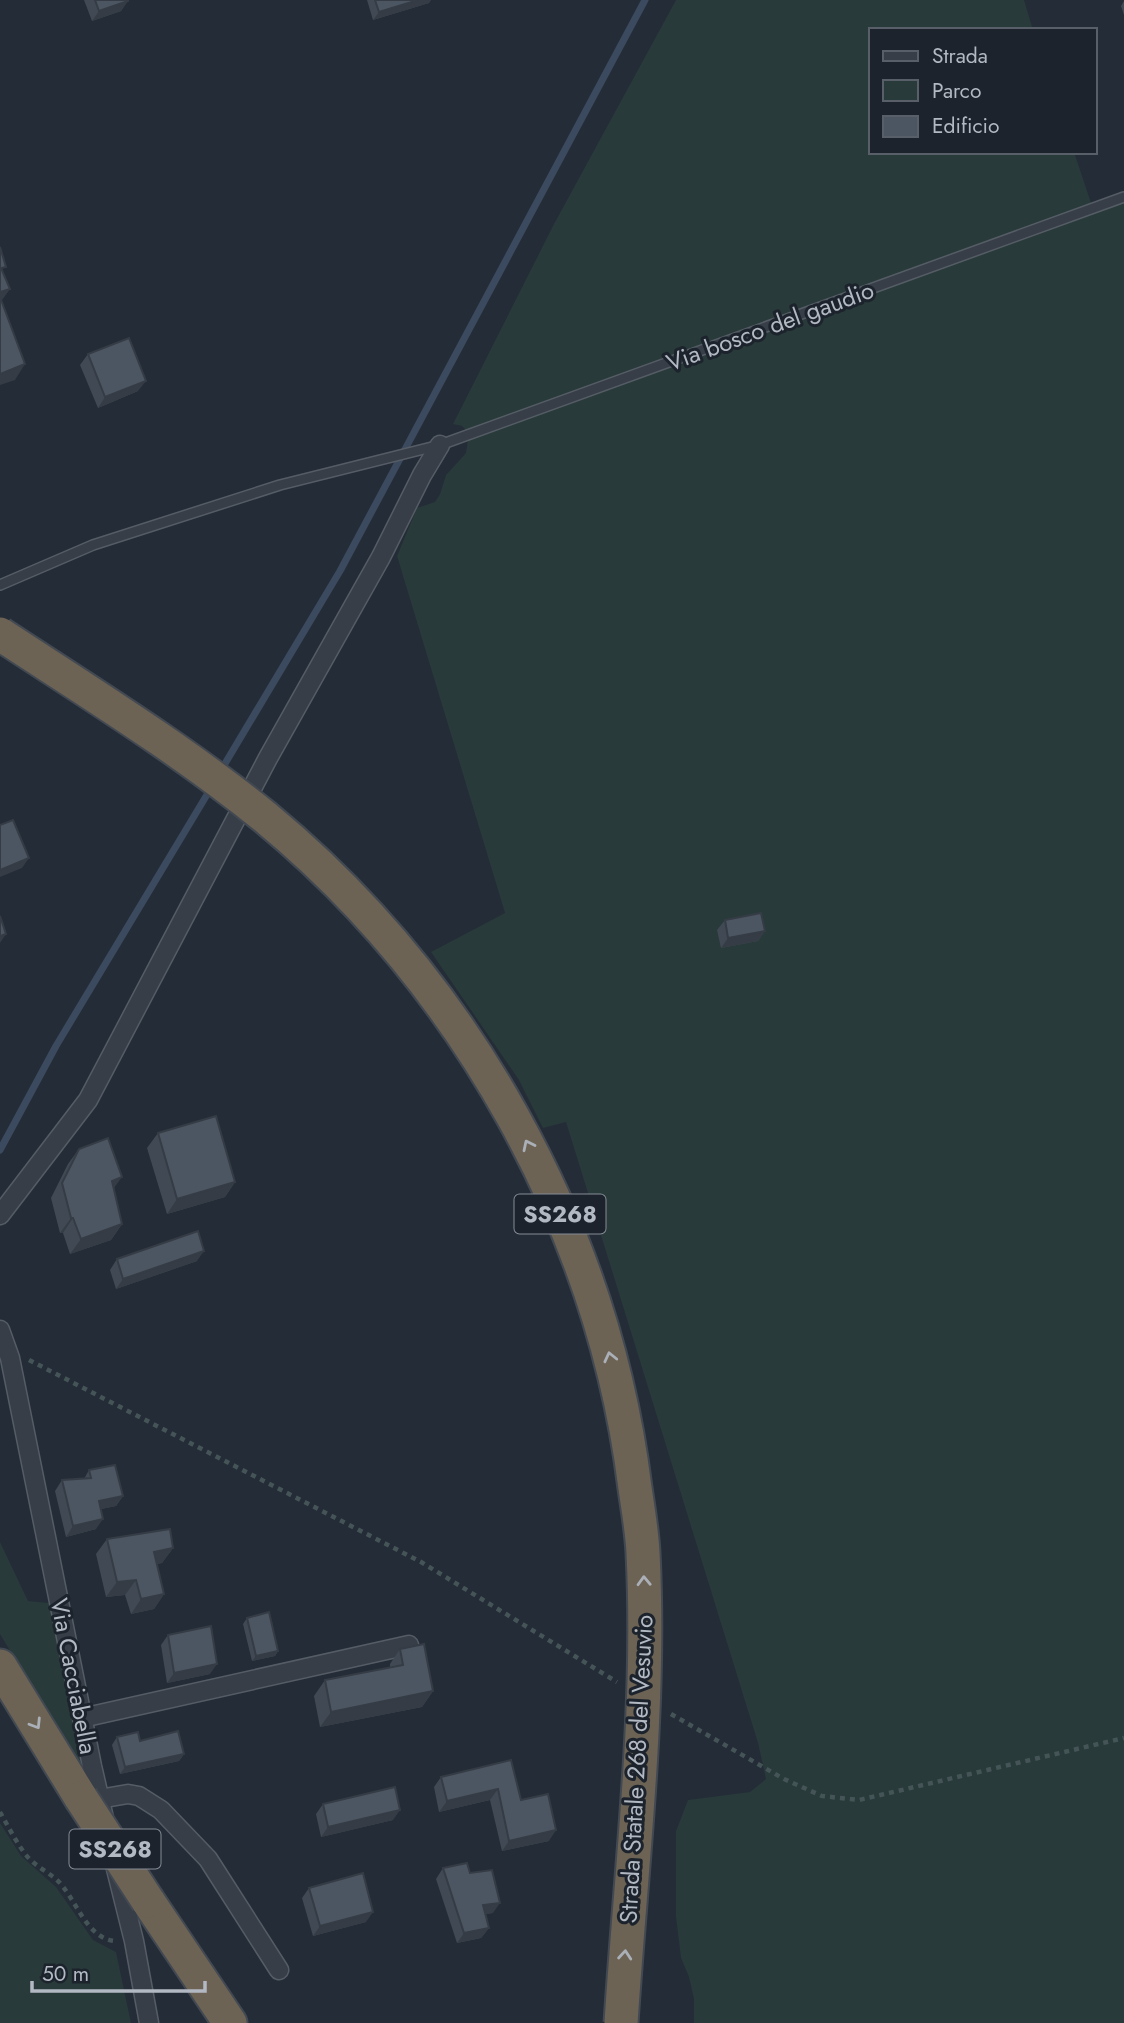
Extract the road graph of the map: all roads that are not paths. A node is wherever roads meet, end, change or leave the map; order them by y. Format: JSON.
{"nodes":[{"id":1,"x":1124,"y":197,"type":"edge"},
{"id":2,"x":440,"y":445,"type":"junction"},
{"id":3,"x":0,"y":586,"type":"edge"},
{"id":4,"x":0,"y":634,"type":"edge"},
{"id":5,"x":0,"y":1215,"type":"edge"},
{"id":6,"x":0,"y":1330,"type":"edge"},
{"id":7,"x":409,"y":1645,"type":"edge"},
{"id":8,"x":0,"y":1666,"type":"edge"},
{"id":9,"x":82,"y":1718,"type":"junction"},
{"id":10,"x":90,"y":1798,"type":"junction"},
{"id":11,"x":279,"y":1970,"type":"dead end"},
{"id":12,"x":149,"y":2023,"type":"edge"},
{"id":13,"x":230,"y":2023,"type":"edge"},
{"id":14,"x":621,"y":2023,"type":"edge"}],
"edges":[{"from":1,"to":2,"type":"lane","name":"Via bosco del gaudio"},
{"from":2,"to":3,"type":"lane","name":"Via bosco del gaudio"},
{"from":2,"to":5,"type":"street"},
{"from":14,"to":4,"type":"highway","name":"Strada Statale 268 del Vesuvio","number":"SS268","one_way":true,"bridge":true},
{"from":6,"to":9,"type":"street","name":"Via Cacciabella"},
{"from":7,"to":9,"type":"street"},
{"from":8,"to":10,"type":"highway","number":"SS268","one_way":true},
{"from":9,"to":10,"type":"street","name":"Via Cacciabella"},
{"from":10,"to":11,"type":"street"},
{"from":10,"to":12,"type":"street","name":"Via Cacciabella"},
{"from":10,"to":13,"type":"highway","number":"SS268","bridge":true}]}
